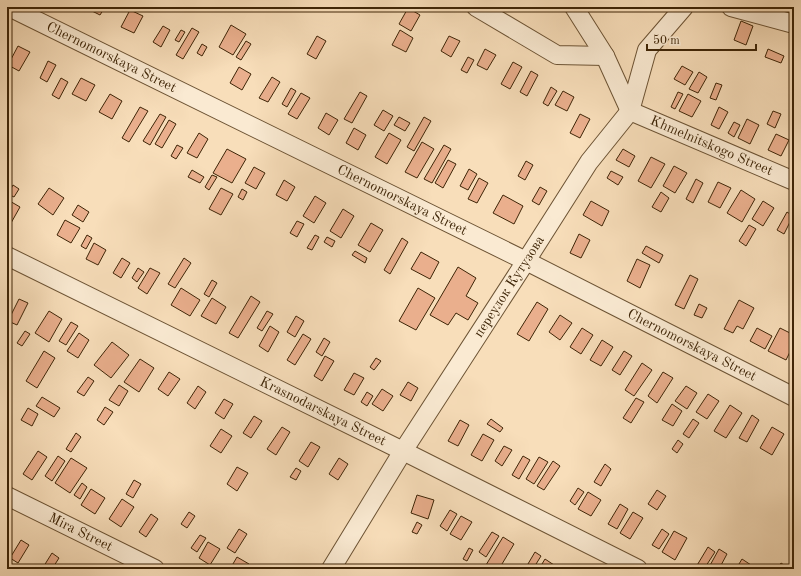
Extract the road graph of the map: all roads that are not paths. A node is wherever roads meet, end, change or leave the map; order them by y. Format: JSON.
{"nodes":[{"id":1,"x":9,"y":7,"type":"edge"},
{"id":2,"x":476,"y":7,"type":"edge"},
{"id":3,"x":574,"y":7,"type":"edge"},
{"id":4,"x":684,"y":7,"type":"edge"},
{"id":5,"x":731,"y":7,"type":"edge"},
{"id":6,"x":794,"y":24,"type":"edge"},
{"id":7,"x":605,"y":56,"type":"junction"},
{"id":8,"x":630,"y":110,"type":"junction"},
{"id":9,"x":794,"y":181,"type":"edge"},
{"id":10,"x":7,"y":256,"type":"edge"},
{"id":11,"x":526,"y":261,"type":"junction"},
{"id":12,"x":794,"y":397,"type":"edge"},
{"id":13,"x":403,"y":451,"type":"junction"},
{"id":14,"x":7,"y":496,"type":"edge"},
{"id":15,"x":155,"y":569,"type":"edge"},
{"id":16,"x":331,"y":569,"type":"edge"},
{"id":17,"x":638,"y":569,"type":"edge"}],
"edges":[{"from":1,"to":11,"type":"street","name":"Chernomorskaya Street"},
{"from":2,"to":7,"type":"street"},
{"from":3,"to":7,"type":"street"},
{"from":4,"to":8,"type":"street","name":"переулок Кутузова"},
{"from":5,"to":6,"type":"street"},
{"from":7,"to":8,"type":"street"},
{"from":8,"to":9,"type":"street","name":"Khmelnitskogo Street"},
{"from":8,"to":11,"type":"street","name":"переулок Кутузова"},
{"from":10,"to":13,"type":"street","name":"Krasnodarskaya Street"},
{"from":11,"to":12,"type":"street","name":"Chernomorskaya Street"},
{"from":11,"to":13,"type":"street","name":"переулок Кутузова"},
{"from":13,"to":16,"type":"street","name":"переулок Кутузова"},
{"from":13,"to":17,"type":"street","name":"Krasnodarskaya Street"},
{"from":14,"to":15,"type":"street","name":"Mira Street"}]}
